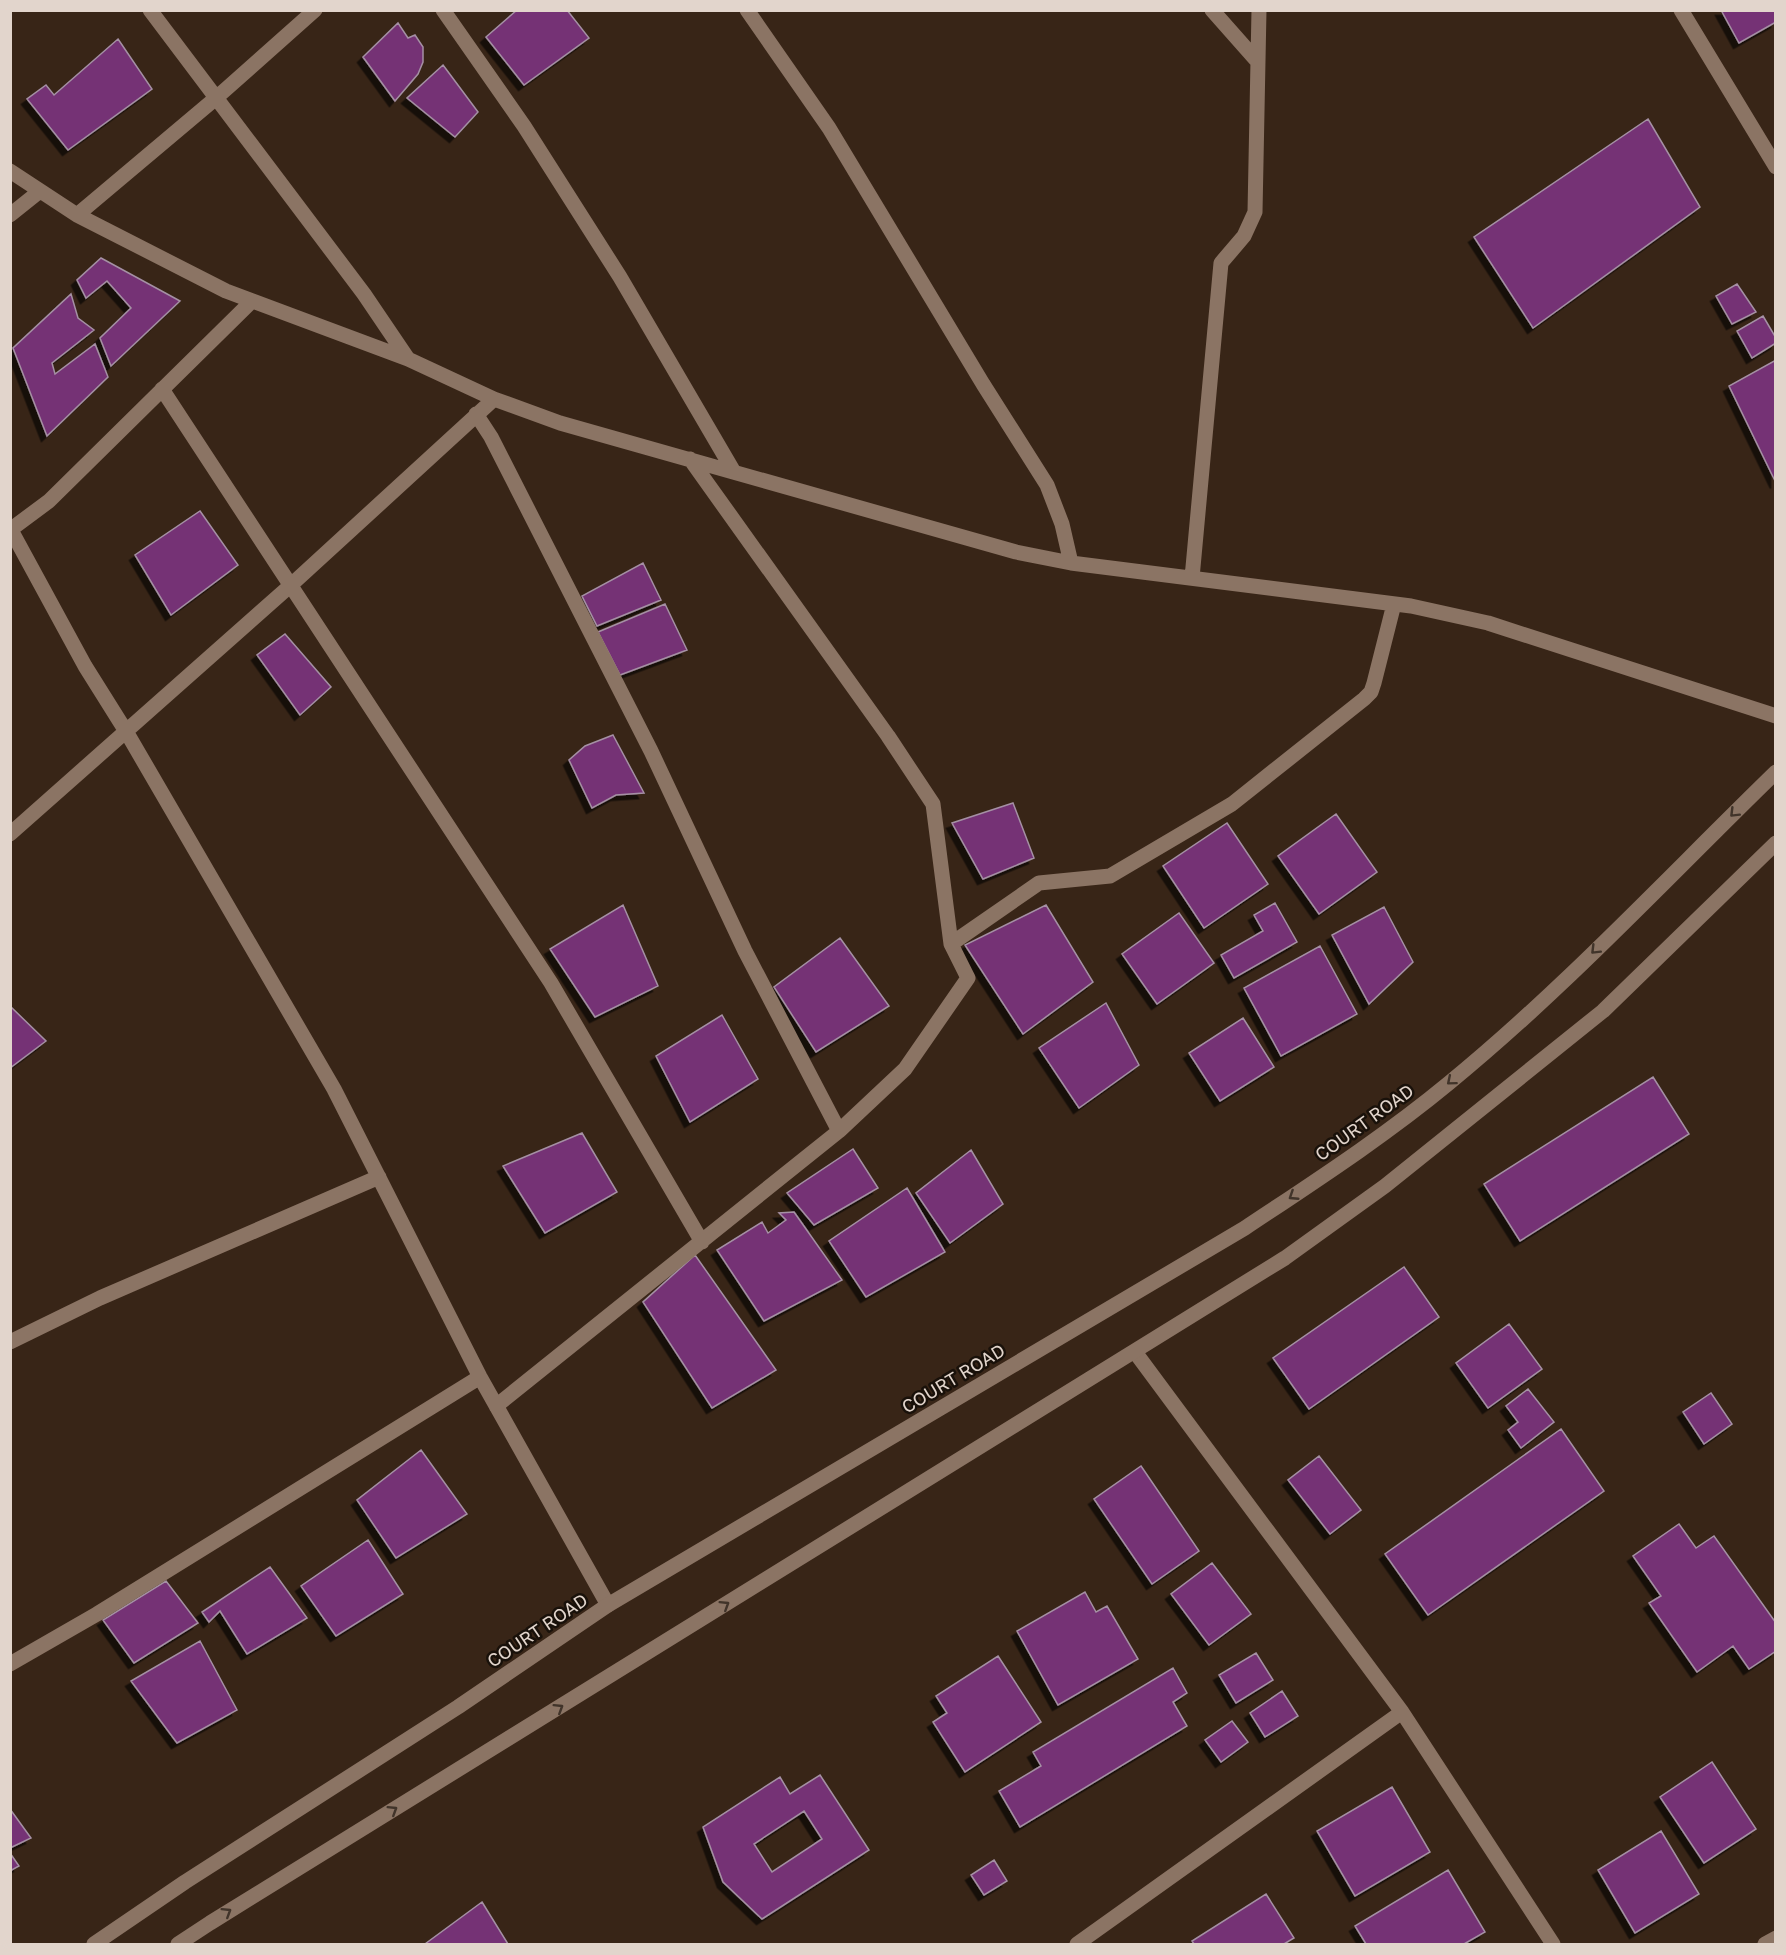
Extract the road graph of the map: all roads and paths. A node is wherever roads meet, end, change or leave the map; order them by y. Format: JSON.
{"nodes":[{"id":1,"x":150,"y":10,"type":"edge"},
{"id":2,"x":315,"y":10,"type":"edge"},
{"id":3,"x":443,"y":10,"type":"edge"},
{"id":4,"x":747,"y":10,"type":"edge"},
{"id":5,"x":1212,"y":10,"type":"edge"},
{"id":6,"x":1259,"y":10,"type":"edge"},
{"id":7,"x":1681,"y":10,"type":"edge"},
{"id":8,"x":1258,"y":62,"type":"junction"},
{"id":9,"x":216,"y":98,"type":"junction"},
{"id":10,"x":1774,"y":160,"type":"edge"},
{"id":11,"x":10,"y":171,"type":"edge"},
{"id":12,"x":40,"y":191,"type":"junction"},
{"id":13,"x":10,"y":215,"type":"edge"},
{"id":14,"x":77,"y":215,"type":"junction"},
{"id":15,"x":252,"y":301,"type":"junction"},
{"id":16,"x":408,"y":359,"type":"junction"},
{"id":17,"x":162,"y":389,"type":"junction"},
{"id":18,"x":494,"y":399,"type":"junction"},
{"id":19,"x":476,"y":414,"type":"junction"},
{"id":20,"x":690,"y":459,"type":"junction"},
{"id":21,"x":734,"y":472,"type":"junction"},
{"id":22,"x":11,"y":530,"type":"edge"},
{"id":23,"x":1071,"y":563,"type":"junction"},
{"id":24,"x":1192,"y":578,"type":"junction"},
{"id":25,"x":291,"y":585,"type":"junction"},
{"id":26,"x":1394,"y":604,"type":"junction"},
{"id":27,"x":1776,"y":716,"type":"edge"},
{"id":28,"x":127,"y":733,"type":"junction"},
{"id":29,"x":1776,"y":772,"type":"edge"},
{"id":30,"x":10,"y":834,"type":"edge"},
{"id":31,"x":1776,"y":843,"type":"edge"},
{"id":32,"x":951,"y":944,"type":"junction"},
{"id":33,"x":840,"y":1131,"type":"junction"},
{"id":34,"x":379,"y":1177,"type":"junction"},
{"id":35,"x":702,"y":1242,"type":"junction"},
{"id":36,"x":10,"y":1342,"type":"edge"},
{"id":37,"x":1135,"y":1352,"type":"junction"},
{"id":38,"x":480,"y":1377,"type":"junction"},
{"id":39,"x":496,"y":1406,"type":"junction"},
{"id":40,"x":608,"y":1605,"type":"junction"},
{"id":41,"x":10,"y":1664,"type":"edge"},
{"id":42,"x":1402,"y":1712,"type":"junction"},
{"id":43,"x":1776,"y":1938,"type":"edge"},
{"id":44,"x":1081,"y":1943,"type":"edge"},
{"id":45,"x":94,"y":1944,"type":"edge"},
{"id":46,"x":178,"y":1944,"type":"edge"},
{"id":47,"x":1553,"y":1944,"type":"edge"},
{"id":48,"x":1765,"y":1944,"type":"edge"}],
"edges":[{"from":1,"to":9,"type":"street"},
{"from":2,"to":9,"type":"street"},
{"from":3,"to":21,"type":"street"},
{"from":4,"to":23,"type":"street"},
{"from":5,"to":8,"type":"street"},
{"from":6,"to":8,"type":"street"},
{"from":7,"to":10,"type":"street"},
{"from":8,"to":24,"type":"street"},
{"from":9,"to":14,"type":"street"},
{"from":9,"to":16,"type":"street"},
{"from":11,"to":12,"type":"street"},
{"from":12,"to":13,"type":"street"},
{"from":12,"to":14,"type":"street"},
{"from":14,"to":15,"type":"street"},
{"from":15,"to":16,"type":"street"},
{"from":15,"to":17,"type":"street"},
{"from":16,"to":18,"type":"street"},
{"from":17,"to":22,"type":"street"},
{"from":17,"to":25,"type":"street"},
{"from":18,"to":19,"type":"street"},
{"from":18,"to":20,"type":"street"},
{"from":19,"to":25,"type":"street"},
{"from":19,"to":33,"type":"street"},
{"from":20,"to":21,"type":"street"},
{"from":20,"to":32,"type":"street"},
{"from":21,"to":23,"type":"street"},
{"from":22,"to":28,"type":"street"},
{"from":23,"to":24,"type":"street"},
{"from":24,"to":26,"type":"street"},
{"from":25,"to":28,"type":"street"},
{"from":25,"to":35,"type":"street"},
{"from":26,"to":27,"type":"street"},
{"from":26,"to":32,"type":"street"},
{"from":28,"to":30,"type":"street"},
{"from":28,"to":34,"type":"street"},
{"from":29,"to":40,"type":"street","name":"COURT ROAD","one_way":true},
{"from":31,"to":37,"type":"street"},
{"from":32,"to":33,"type":"street"},
{"from":33,"to":35,"type":"street"},
{"from":34,"to":36,"type":"street"},
{"from":34,"to":38,"type":"street"},
{"from":35,"to":39,"type":"street"},
{"from":37,"to":42,"type":"street"},
{"from":46,"to":37,"type":"street","one_way":true},
{"from":38,"to":39,"type":"street"},
{"from":38,"to":41,"type":"street"},
{"from":39,"to":40,"type":"street"},
{"from":40,"to":45,"type":"street","name":"COURT ROAD"},
{"from":42,"to":44,"type":"street"},
{"from":42,"to":47,"type":"street"},
{"from":43,"to":48,"type":"street"}]}
